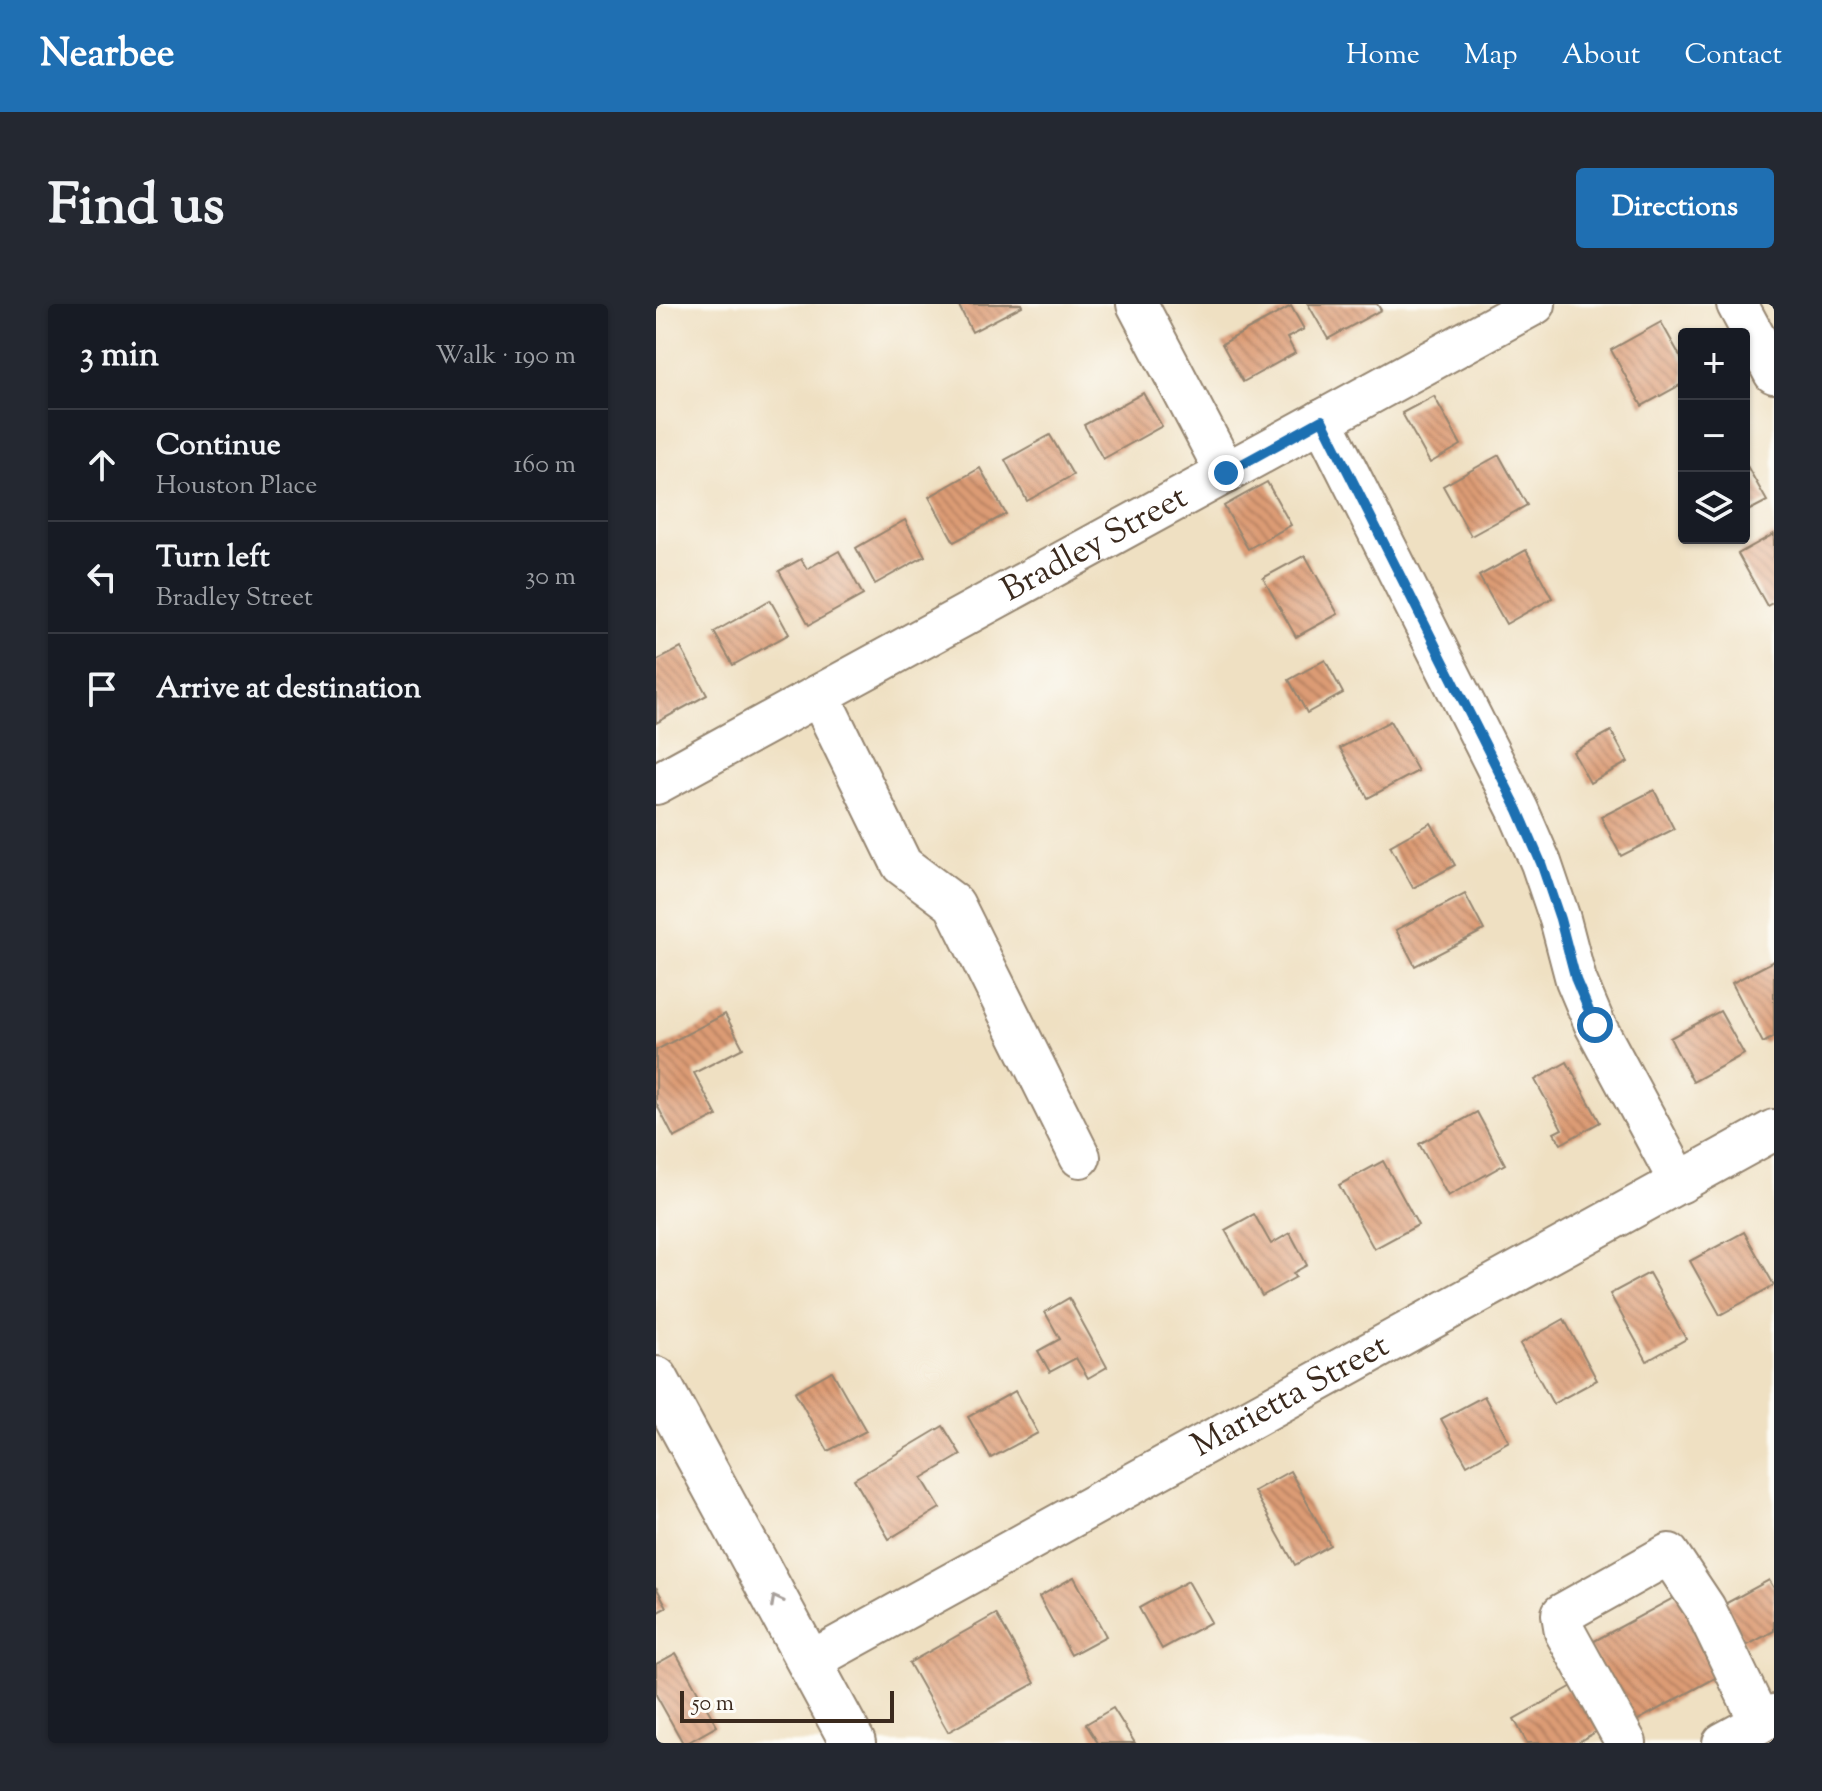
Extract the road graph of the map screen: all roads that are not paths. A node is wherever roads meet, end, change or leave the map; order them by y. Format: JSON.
{"nodes":[{"id":1,"x":1137,"y":304,"type":"edge"},
{"id":2,"x":1535,"y":304,"type":"edge"},
{"id":3,"x":1737,"y":304,"type":"edge"},
{"id":4,"x":1774,"y":373,"type":"edge"},
{"id":5,"x":1322,"y":420,"type":"junction"},
{"id":6,"x":1226,"y":473,"type":"junction"},
{"id":7,"x":819,"y":695,"type":"junction"},
{"id":8,"x":656,"y":784,"type":"edge"},
{"id":9,"x":1774,"y":1130,"type":"edge"},
{"id":10,"x":1080,"y":1157,"type":"dead end"},
{"id":11,"x":1680,"y":1183,"type":"junction"},
{"id":12,"x":656,"y":1379,"type":"edge"},
{"id":13,"x":809,"y":1662,"type":"junction"},
{"id":14,"x":1767,"y":1719,"type":"edge"},
{"id":15,"x":853,"y":1743,"type":"edge"},
{"id":16,"x":1626,"y":1743,"type":"edge"},
{"id":17,"x":1723,"y":1743,"type":"edge"}],
"edges":[{"from":1,"to":6,"type":"street"},
{"from":2,"to":5,"type":"street","name":"Bradley Street"},
{"from":3,"to":4,"type":"street"},
{"from":5,"to":6,"type":"street","name":"Bradley Street"},
{"from":5,"to":11,"type":"street"},
{"from":6,"to":7,"type":"street","name":"Bradley Street"},
{"from":7,"to":8,"type":"street","name":"Bradley Street"},
{"from":7,"to":10,"type":"street"},
{"from":9,"to":11,"type":"street","name":"Marietta Street"},
{"from":11,"to":13,"type":"street","name":"Marietta Street"},
{"from":13,"to":12,"type":"main road","one_way":true},
{"from":13,"to":15,"type":"main road"},
{"from":14,"to":16,"type":"street"},
{"from":14,"to":17,"type":"street"}]}
